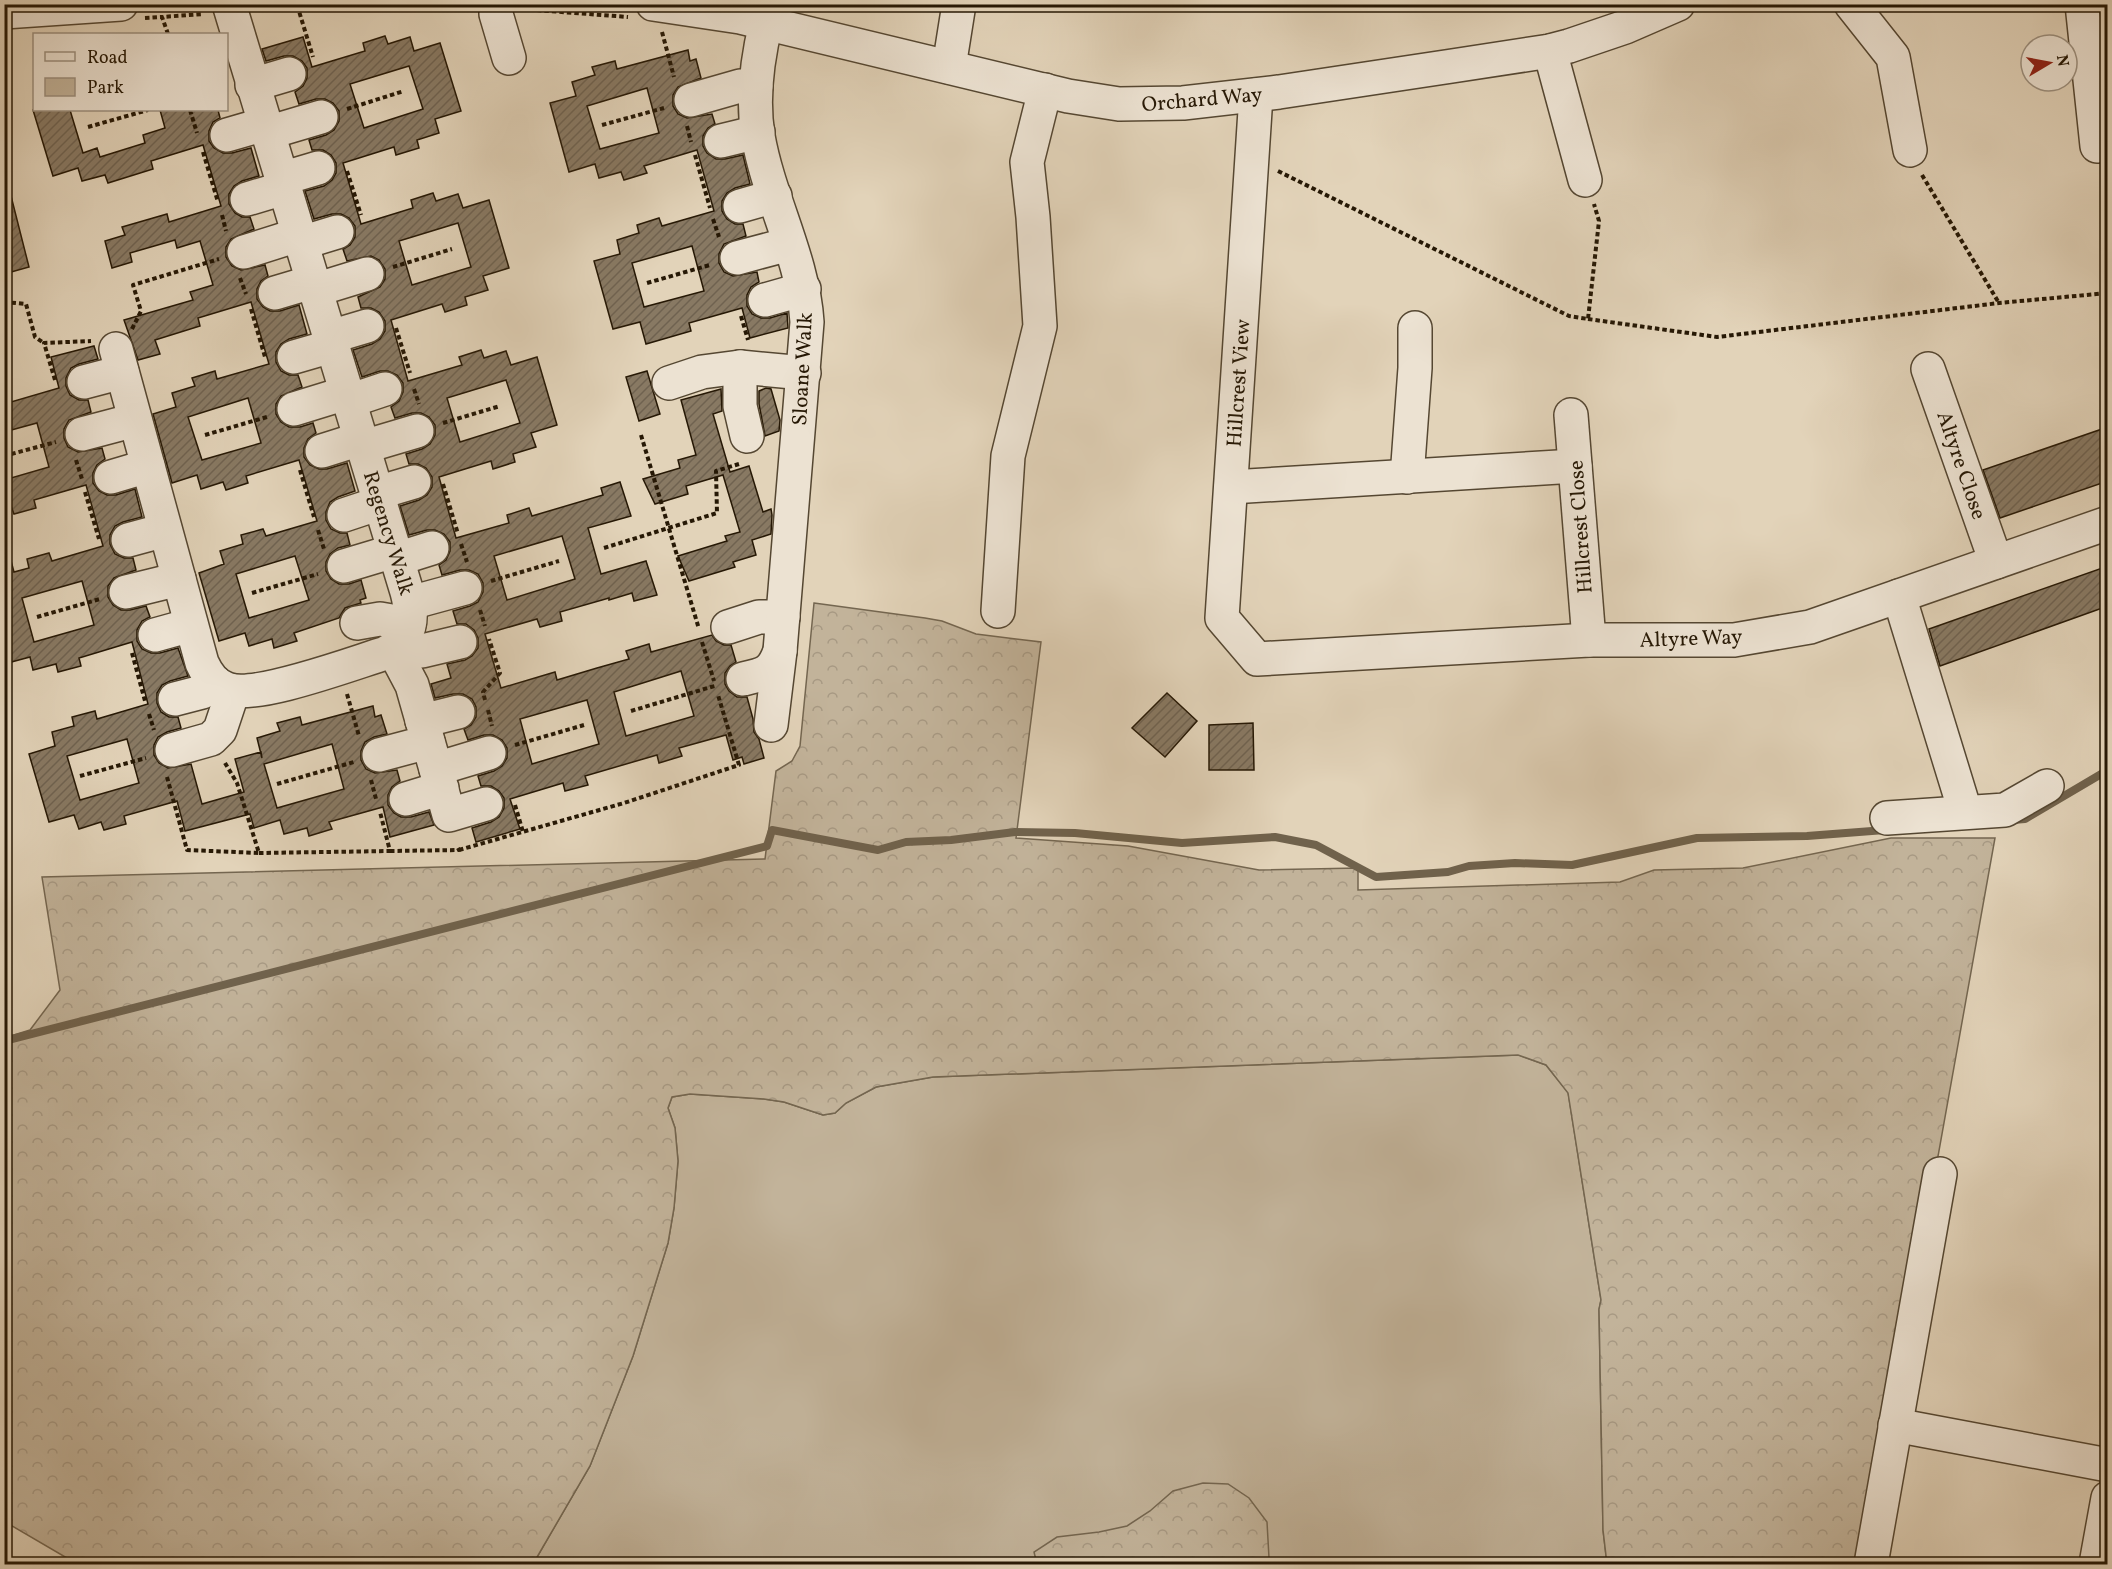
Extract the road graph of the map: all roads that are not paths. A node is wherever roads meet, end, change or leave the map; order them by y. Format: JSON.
{"nodes":[{"id":1,"x":121,"y":4,"type":"edge"},
{"id":2,"x":959,"y":4,"type":"edge"},
{"id":3,"x":1678,"y":4,"type":"edge"},
{"id":4,"x":1851,"y":4,"type":"edge"},
{"id":5,"x":2082,"y":4,"type":"edge"},
{"id":6,"x":496,"y":6,"type":"edge"},
{"id":7,"x":230,"y":8,"type":"edge"},
{"id":8,"x":14,"y":9,"type":"edge"},
{"id":9,"x":654,"y":12,"type":"edge"},
{"id":10,"x":766,"y":23,"type":"junction"},
{"id":11,"x":1550,"y":51,"type":"junction"},
{"id":12,"x":509,"y":58,"type":"dead end"},
{"id":13,"x":949,"y":67,"type":"junction"},
{"id":14,"x":302,"y":69,"type":"road end"},
{"id":15,"x":243,"y":83,"type":"edge"},
{"id":16,"x":756,"y":86,"type":"junction"},
{"id":17,"x":1046,"y":90,"type":"junction"},
{"id":18,"x":1256,"y":95,"type":"junction"},
{"id":19,"x":680,"y":103,"type":"road end"},
{"id":20,"x":321,"y":117,"type":"dead end"},
{"id":21,"x":266,"y":128,"type":"junction"},
{"id":22,"x":758,"y":132,"type":"junction"},
{"id":23,"x":209,"y":140,"type":"road end"},
{"id":24,"x":702,"y":146,"type":"road end"},
{"id":25,"x":2097,"y":146,"type":"dead end"},
{"id":26,"x":1910,"y":150,"type":"road end"},
{"id":27,"x":318,"y":168,"type":"dead end"},
{"id":28,"x":1585,"y":180,"type":"road end"},
{"id":29,"x":282,"y":184,"type":"junction"},
{"id":30,"x":775,"y":196,"type":"junction"},
{"id":31,"x":229,"y":206,"type":"road end"},
{"id":32,"x":740,"y":206,"type":"dead end"},
{"id":33,"x":338,"y":232,"type":"dead end"},
{"id":34,"x":300,"y":239,"type":"junction"},
{"id":35,"x":789,"y":244,"type":"junction"},
{"id":36,"x":723,"y":254,"type":"road end"},
{"id":37,"x":233,"y":255,"type":"road end"},
{"id":38,"x":367,"y":274,"type":"dead end"},
{"id":39,"x":314,"y":286,"type":"junction"},
{"id":40,"x":804,"y":289,"type":"junction"},
{"id":41,"x":257,"y":298,"type":"road end"},
{"id":42,"x":765,"y":300,"type":"dead end"},
{"id":43,"x":367,"y":326,"type":"dead end"},
{"id":44,"x":1415,"y":328,"type":"dead end"},
{"id":45,"x":331,"y":342,"type":"junction"},
{"id":46,"x":280,"y":359,"type":"road end"},
{"id":47,"x":740,"y":367,"type":"junction"},
{"id":48,"x":1928,"y":369,"type":"dead end"},
{"id":49,"x":804,"y":373,"type":"junction"},
{"id":50,"x":84,"y":382,"type":"dead end"},
{"id":51,"x":669,"y":382,"type":"dead end"},
{"id":52,"x":385,"y":389,"type":"dead end"},
{"id":53,"x":348,"y":397,"type":"junction"},
{"id":54,"x":282,"y":412,"type":"road end"},
{"id":55,"x":1571,"y":415,"type":"dead end"},
{"id":56,"x":135,"y":420,"type":"junction"},
{"id":57,"x":417,"y":431,"type":"dead end"},
{"id":58,"x":362,"y":443,"type":"junction"},
{"id":59,"x":72,"y":444,"type":"road end"},
{"id":60,"x":748,"y":448,"type":"road end"},
{"id":61,"x":310,"y":457,"type":"road end"},
{"id":62,"x":148,"y":466,"type":"junction"},
{"id":63,"x":1575,"y":466,"type":"junction"},
{"id":64,"x":111,"y":477,"type":"dead end"},
{"id":65,"x":1407,"y":477,"type":"junction"},
{"id":66,"x":414,"y":482,"type":"dead end"},
{"id":67,"x":1231,"y":487,"type":"junction"},
{"id":68,"x":378,"y":498,"type":"junction"},
{"id":69,"x":325,"y":521,"type":"road end"},
{"id":70,"x":2108,"y":523,"type":"edge"},
{"id":71,"x":165,"y":530,"type":"junction"},
{"id":72,"x":114,"y":542,"type":"road end"},
{"id":73,"x":432,"y":548,"type":"dead end"},
{"id":74,"x":396,"y":555,"type":"junction"},
{"id":75,"x":1996,"y":562,"type":"junction"},
{"id":76,"x":332,"y":565,"type":"road end"},
{"id":77,"x":179,"y":579,"type":"junction"},
{"id":78,"x":465,"y":588,"type":"dead end"},
{"id":79,"x":115,"y":595,"type":"road end"},
{"id":80,"x":1899,"y":596,"type":"junction"},
{"id":81,"x":998,"y":611,"type":"dead end"},
{"id":82,"x":783,"y":617,"type":"junction"},
{"id":83,"x":357,"y":623,"type":"dead end"},
{"id":84,"x":191,"y":625,"type":"junction"},
{"id":85,"x":728,"y":627,"type":"dead end"},
{"id":86,"x":403,"y":630,"type":"junction"},
{"id":87,"x":143,"y":640,"type":"road end"},
{"id":88,"x":1589,"y":640,"type":"junction"},
{"id":89,"x":460,"y":642,"type":"dead end"},
{"id":90,"x":780,"y":651,"type":"junction"},
{"id":91,"x":1257,"y":659,"type":"joint"},
{"id":92,"x":729,"y":683,"type":"road end"},
{"id":93,"x":225,"y":687,"type":"junction"},
{"id":94,"x":156,"y":705,"type":"road end"},
{"id":95,"x":458,"y":711,"type":"dead end"},
{"id":96,"x":771,"y":725,"type":"dead end"},
{"id":97,"x":160,"y":753,"type":"road end"},
{"id":98,"x":489,"y":753,"type":"road end"},
{"id":99,"x":369,"y":754,"type":"road end"},
{"id":100,"x":436,"y":767,"type":"junction"},
{"id":101,"x":2048,"y":786,"type":"dead end"},
{"id":102,"x":406,"y":799,"type":"dead end"},
{"id":103,"x":486,"y":804,"type":"dead end"},
{"id":104,"x":1965,"y":811,"type":"junction"},
{"id":105,"x":1887,"y":818,"type":"dead end"},
{"id":106,"x":1940,"y":1174,"type":"dead end"},
{"id":107,"x":1895,"y":1425,"type":"junction"},
{"id":108,"x":2108,"y":1465,"type":"edge"},
{"id":109,"x":2108,"y":1498,"type":"edge"},
{"id":110,"x":1871,"y":1564,"type":"edge"},
{"id":111,"x":2096,"y":1564,"type":"edge"}],
"edges":[{"from":1,"to":8,"type":"street"},
{"from":2,"to":13,"type":"street"},
{"from":3,"to":11,"type":"street","name":"Orchard Way"},
{"from":4,"to":26,"type":"street"},
{"from":5,"to":25,"type":"street"},
{"from":6,"to":12,"type":"street"},
{"from":7,"to":15,"type":"street","name":"Regency Walk"},
{"from":9,"to":10,"type":"street","name":"Orchard Way"},
{"from":10,"to":13,"type":"street","name":"Orchard Way"},
{"from":10,"to":16,"type":"street","name":"Sloane Walk"},
{"from":11,"to":18,"type":"street","name":"Orchard Way"},
{"from":11,"to":28,"type":"street"},
{"from":13,"to":17,"type":"street","name":"Orchard Way"},
{"from":14,"to":15,"type":"street"},
{"from":15,"to":21,"type":"street","name":"Regency Walk"},
{"from":16,"to":19,"type":"street"},
{"from":16,"to":22,"type":"street","name":"Sloane Walk"},
{"from":17,"to":18,"type":"street","name":"Orchard Way"},
{"from":17,"to":81,"type":"street"},
{"from":18,"to":67,"type":"street","name":"Hillcrest View"},
{"from":20,"to":21,"type":"street"},
{"from":21,"to":23,"type":"street"},
{"from":21,"to":29,"type":"street","name":"Regency Walk"},
{"from":22,"to":24,"type":"street"},
{"from":22,"to":30,"type":"street","name":"Sloane Walk"},
{"from":27,"to":29,"type":"street"},
{"from":29,"to":31,"type":"street"},
{"from":29,"to":34,"type":"street","name":"Regency Walk"},
{"from":30,"to":32,"type":"street"},
{"from":30,"to":35,"type":"street","name":"Sloane Walk"},
{"from":33,"to":34,"type":"street"},
{"from":34,"to":37,"type":"street"},
{"from":34,"to":39,"type":"street","name":"Regency Walk"},
{"from":35,"to":36,"type":"street"},
{"from":35,"to":40,"type":"street","name":"Sloane Walk"},
{"from":38,"to":39,"type":"street"},
{"from":39,"to":41,"type":"street"},
{"from":39,"to":45,"type":"street","name":"Regency Walk"},
{"from":40,"to":42,"type":"street"},
{"from":40,"to":49,"type":"street","name":"Sloane Walk"},
{"from":43,"to":45,"type":"street"},
{"from":44,"to":65,"type":"street"},
{"from":45,"to":46,"type":"street"},
{"from":45,"to":53,"type":"street","name":"Regency Walk"},
{"from":47,"to":49,"type":"street"},
{"from":47,"to":51,"type":"street"},
{"from":47,"to":60,"type":"street"},
{"from":48,"to":75,"type":"street","name":"Altyre Close"},
{"from":49,"to":82,"type":"street","name":"Sloane Walk"},
{"from":50,"to":56,"type":"street"},
{"from":52,"to":53,"type":"street"},
{"from":53,"to":54,"type":"street"},
{"from":53,"to":58,"type":"street","name":"Regency Walk"},
{"from":55,"to":63,"type":"street","name":"Hillcrest Close"},
{"from":56,"to":59,"type":"street"},
{"from":56,"to":62,"type":"street"},
{"from":57,"to":58,"type":"street"},
{"from":58,"to":61,"type":"street"},
{"from":58,"to":68,"type":"street","name":"Regency Walk"},
{"from":62,"to":64,"type":"street"},
{"from":62,"to":71,"type":"street"},
{"from":63,"to":65,"type":"street"},
{"from":63,"to":88,"type":"street","name":"Hillcrest Close"},
{"from":65,"to":67,"type":"street"},
{"from":66,"to":68,"type":"street"},
{"from":67,"to":91,"type":"street","name":"Hillcrest View"},
{"from":68,"to":69,"type":"street"},
{"from":68,"to":74,"type":"street","name":"Regency Walk"},
{"from":70,"to":75,"type":"street","name":"Altyre Way"},
{"from":71,"to":72,"type":"street"},
{"from":71,"to":77,"type":"street"},
{"from":73,"to":74,"type":"street"},
{"from":74,"to":76,"type":"street"},
{"from":74,"to":86,"type":"street","name":"Regency Walk"},
{"from":75,"to":80,"type":"street","name":"Altyre Way"},
{"from":77,"to":79,"type":"street"},
{"from":77,"to":84,"type":"street"},
{"from":78,"to":86,"type":"street"},
{"from":80,"to":88,"type":"street","name":"Altyre Way"},
{"from":80,"to":104,"type":"street"},
{"from":82,"to":85,"type":"street"},
{"from":82,"to":90,"type":"street","name":"Sloane Walk"},
{"from":83,"to":86,"type":"street"},
{"from":84,"to":87,"type":"street"},
{"from":84,"to":93,"type":"street"},
{"from":86,"to":89,"type":"street"},
{"from":86,"to":93,"type":"street"},
{"from":86,"to":100,"type":"street","name":"Regency Walk"},
{"from":88,"to":91,"type":"street","name":"Altyre Way"},
{"from":90,"to":92,"type":"street"},
{"from":90,"to":96,"type":"street","name":"Sloane Walk"},
{"from":93,"to":94,"type":"street"},
{"from":93,"to":97,"type":"street"},
{"from":95,"to":100,"type":"street"},
{"from":98,"to":100,"type":"street"},
{"from":99,"to":100,"type":"street"},
{"from":100,"to":102,"type":"street"},
{"from":100,"to":103,"type":"street"},
{"from":101,"to":104,"type":"street"},
{"from":104,"to":105,"type":"street"},
{"from":106,"to":107,"type":"street"},
{"from":107,"to":108,"type":"street"},
{"from":107,"to":110,"type":"street"},
{"from":109,"to":111,"type":"street"}]}
